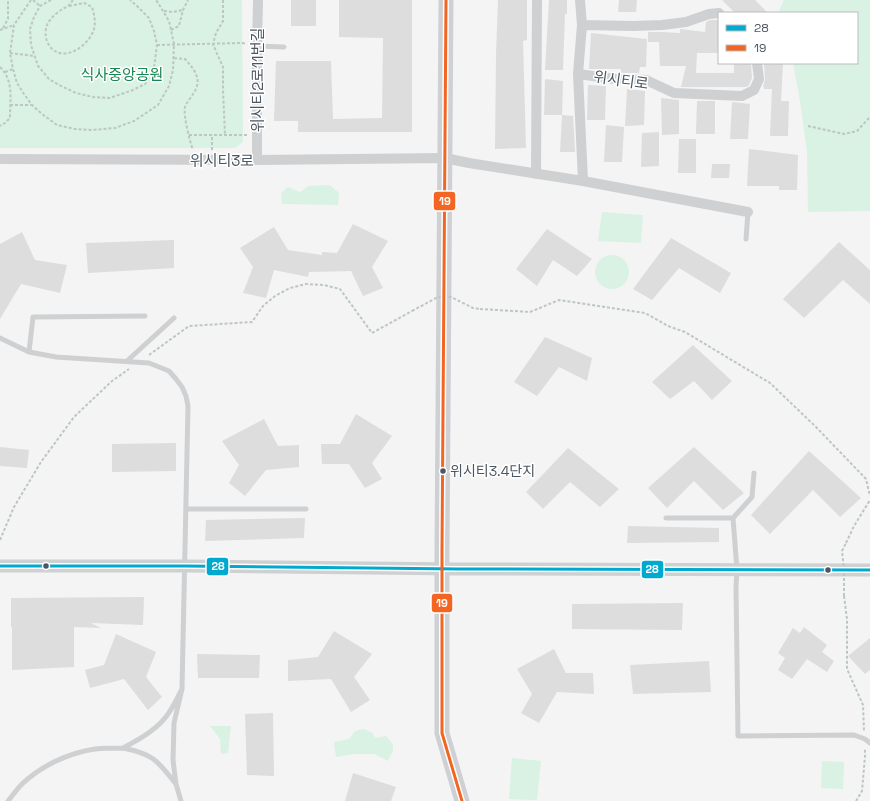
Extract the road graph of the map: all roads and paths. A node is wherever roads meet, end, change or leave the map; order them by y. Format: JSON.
{"nodes":[{"id":1,"x":8,"y":0,"type":"edge"},
{"id":2,"x":32,"y":0,"type":"edge"},
{"id":3,"x":51,"y":0,"type":"edge"},
{"id":4,"x":73,"y":0,"type":"edge"},
{"id":5,"x":130,"y":0,"type":"edge"},
{"id":6,"x":156,"y":0,"type":"edge"},
{"id":7,"x":188,"y":0,"type":"edge"},
{"id":8,"x":223,"y":0,"type":"edge"},
{"id":9,"x":258,"y":0,"type":"edge"},
{"id":10,"x":446,"y":0,"type":"edge"},
{"id":11,"x":537,"y":0,"type":"edge"},
{"id":12,"x":580,"y":0,"type":"edge"},
{"id":13,"x":40,"y":6,"type":"junction"},
{"id":14,"x":69,"y":6,"type":"junction"},
{"id":15,"x":183,"y":10,"type":"junction"},
{"id":16,"x":163,"y":11,"type":"junction"},
{"id":17,"x":718,"y":13,"type":"edge"},
{"id":18,"x":14,"y":25,"type":"junction"},
{"id":19,"x":582,"y":25,"type":"junction"},
{"id":20,"x":3,"y":28,"type":"junction"},
{"id":21,"x":0,"y":30,"type":"edge"},
{"id":22,"x":172,"y":30,"type":"junction"},
{"id":23,"x":174,"y":44,"type":"junction"},
{"id":24,"x":213,"y":44,"type":"junction"},
{"id":25,"x":157,"y":45,"type":"junction"},
{"id":26,"x":252,"y":45,"type":"junction"},
{"id":27,"x":284,"y":47,"type":"dead end"},
{"id":28,"x":10,"y":53,"type":"junction"},
{"id":29,"x":34,"y":56,"type":"junction"},
{"id":30,"x":174,"y":58,"type":"junction"},
{"id":31,"x":757,"y":64,"type":"edge"},
{"id":32,"x":0,"y":67,"type":"edge"},
{"id":33,"x":13,"y":69,"type":"junction"},
{"id":34,"x":6,"y":72,"type":"junction"},
{"id":35,"x":578,"y":74,"type":"junction"},
{"id":36,"x":10,"y":105,"type":"junction"},
{"id":37,"x":32,"y":105,"type":"junction"},
{"id":38,"x":870,"y":117,"type":"edge"},
{"id":39,"x":0,"y":126,"type":"edge"},
{"id":40,"x":808,"y":126,"type":"dead end"},
{"id":41,"x":189,"y":135,"type":"junction"},
{"id":42,"x":212,"y":135,"type":"junction"},
{"id":43,"x":225,"y":135,"type":"junction"},
{"id":44,"x":249,"y":135,"type":"dead end"},
{"id":45,"x":193,"y":150,"type":"dead end"},
{"id":46,"x":212,"y":150,"type":"dead end"},
{"id":47,"x":445,"y":158,"type":"junction"},
{"id":48,"x":0,"y":159,"type":"edge"},
{"id":49,"x":257,"y":160,"type":"junction"},
{"id":50,"x":536,"y":174,"type":"junction"},
{"id":51,"x":583,"y":181,"type":"junction"},
{"id":52,"x":748,"y":212,"type":"joint"},
{"id":53,"x":746,"y":239,"type":"dead end"},
{"id":54,"x":146,"y":316,"type":"dead end"},
{"id":55,"x":174,"y":318,"type":"dead end"},
{"id":56,"x":0,"y":338,"type":"edge"},
{"id":57,"x":29,"y":352,"type":"junction"},
{"id":58,"x":127,"y":362,"type":"junction"},
{"id":59,"x":138,"y":362,"type":"junction"},
{"id":60,"x":754,"y":473,"type":"dead end"},
{"id":61,"x":870,"y":496,"type":"edge"},
{"id":62,"x":870,"y":500,"type":"edge"},
{"id":63,"x":186,"y":509,"type":"junction"},
{"id":64,"x":306,"y":509,"type":"dead end"},
{"id":65,"x":666,"y":518,"type":"dead end"},
{"id":66,"x":733,"y":518,"type":"junction"},
{"id":67,"x":0,"y":540,"type":"edge"},
{"id":68,"x":0,"y":566,"type":"edge"},
{"id":69,"x":185,"y":566,"type":"junction"},
{"id":70,"x":442,"y":569,"type":"junction"},
{"id":71,"x":737,"y":570,"type":"junction"},
{"id":72,"x":870,"y":570,"type":"edge"},
{"id":73,"x":182,"y":689,"type":"junction"},
{"id":74,"x":865,"y":739,"type":"junction"},
{"id":75,"x":870,"y":742,"type":"edge"},
{"id":76,"x":123,"y":748,"type":"junction"},
{"id":77,"x":176,"y":784,"type":"junction"},
{"id":78,"x":8,"y":801,"type":"edge"},
{"id":79,"x":182,"y":801,"type":"edge"},
{"id":80,"x":462,"y":801,"type":"edge"},
{"id":81,"x":856,"y":801,"type":"edge"}],
"edges":[{"from":1,"to":20,"type":"path"},
{"from":2,"to":13,"type":"path"},
{"from":2,"to":18,"type":"path"},
{"from":3,"to":13,"type":"path"},
{"from":4,"to":14,"type":"path"},
{"from":5,"to":25,"type":"path"},
{"from":6,"to":16,"type":"path"},
{"from":7,"to":15,"type":"path"},
{"from":8,"to":24,"type":"path"},
{"from":9,"to":26,"type":"street","name":"위시티2로11번길"},
{"from":10,"to":47,"type":"main road"},
{"from":11,"to":50,"type":"street"},
{"from":12,"to":19,"type":"street","name":"위시티로"},
{"from":13,"to":29,"type":"path"},
{"from":14,"to":14,"type":"path"},
{"from":15,"to":16,"type":"path"},
{"from":15,"to":22,"type":"path"},
{"from":16,"to":22,"type":"path"},
{"from":17,"to":19,"type":"street"},
{"from":18,"to":20,"type":"path"},
{"from":18,"to":28,"type":"path"},
{"from":19,"to":35,"type":"street","name":"위시티로"},
{"from":20,"to":21,"type":"path"},
{"from":22,"to":23,"type":"path"},
{"from":23,"to":24,"type":"path"},
{"from":23,"to":25,"type":"path"},
{"from":23,"to":30,"type":"path"},
{"from":24,"to":26,"type":"path"},
{"from":24,"to":43,"type":"path"},
{"from":25,"to":29,"type":"path"},
{"from":26,"to":27,"type":"lane"},
{"from":26,"to":49,"type":"street","name":"위시티2로11번길"},
{"from":28,"to":29,"type":"path"},
{"from":28,"to":33,"type":"path"},
{"from":30,"to":37,"type":"path"},
{"from":30,"to":41,"type":"path"},
{"from":31,"to":35,"type":"street","name":"위시티로"},
{"from":32,"to":34,"type":"path"},
{"from":33,"to":34,"type":"path"},
{"from":33,"to":37,"type":"path"},
{"from":34,"to":36,"type":"path"},
{"from":35,"to":51,"type":"street"},
{"from":36,"to":37,"type":"path"},
{"from":36,"to":39,"type":"path"},
{"from":38,"to":40,"type":"path"},
{"from":41,"to":42,"type":"path"},
{"from":41,"to":45,"type":"path"},
{"from":42,"to":43,"type":"path"},
{"from":42,"to":46,"type":"path"},
{"from":43,"to":44,"type":"path"},
{"from":47,"to":49,"type":"street","name":"위시티3로"},
{"from":47,"to":50,"type":"street","name":"위시티3로"},
{"from":47,"to":70,"type":"main road"},
{"from":48,"to":49,"type":"street","name":"위시티3로"},
{"from":50,"to":51,"type":"street","name":"위시티3로"},
{"from":51,"to":52,"type":"street","name":"위시티3로"},
{"from":52,"to":53,"type":"lane"},
{"from":54,"to":57,"type":"lane"},
{"from":55,"to":58,"type":"lane"},
{"from":56,"to":57,"type":"lane"},
{"from":57,"to":58,"type":"lane"},
{"from":58,"to":59,"type":"lane"},
{"from":59,"to":61,"type":"path","bridge":true},
{"from":59,"to":63,"type":"lane"},
{"from":59,"to":67,"type":"path"},
{"from":60,"to":66,"type":"lane"},
{"from":62,"to":74,"type":"path","bridge":true},
{"from":63,"to":64,"type":"lane"},
{"from":63,"to":69,"type":"lane"},
{"from":65,"to":66,"type":"lane"},
{"from":66,"to":71,"type":"lane"},
{"from":68,"to":69,"type":"street"},
{"from":69,"to":70,"type":"street"},
{"from":69,"to":73,"type":"lane"},
{"from":70,"to":71,"type":"street"},
{"from":70,"to":80,"type":"main road"},
{"from":71,"to":72,"type":"street"},
{"from":71,"to":74,"type":"lane"},
{"from":73,"to":76,"type":"lane"},
{"from":73,"to":77,"type":"lane"},
{"from":74,"to":75,"type":"lane"},
{"from":74,"to":81,"type":"path"},
{"from":76,"to":77,"type":"lane"},
{"from":76,"to":78,"type":"lane"},
{"from":77,"to":79,"type":"lane"}]}
